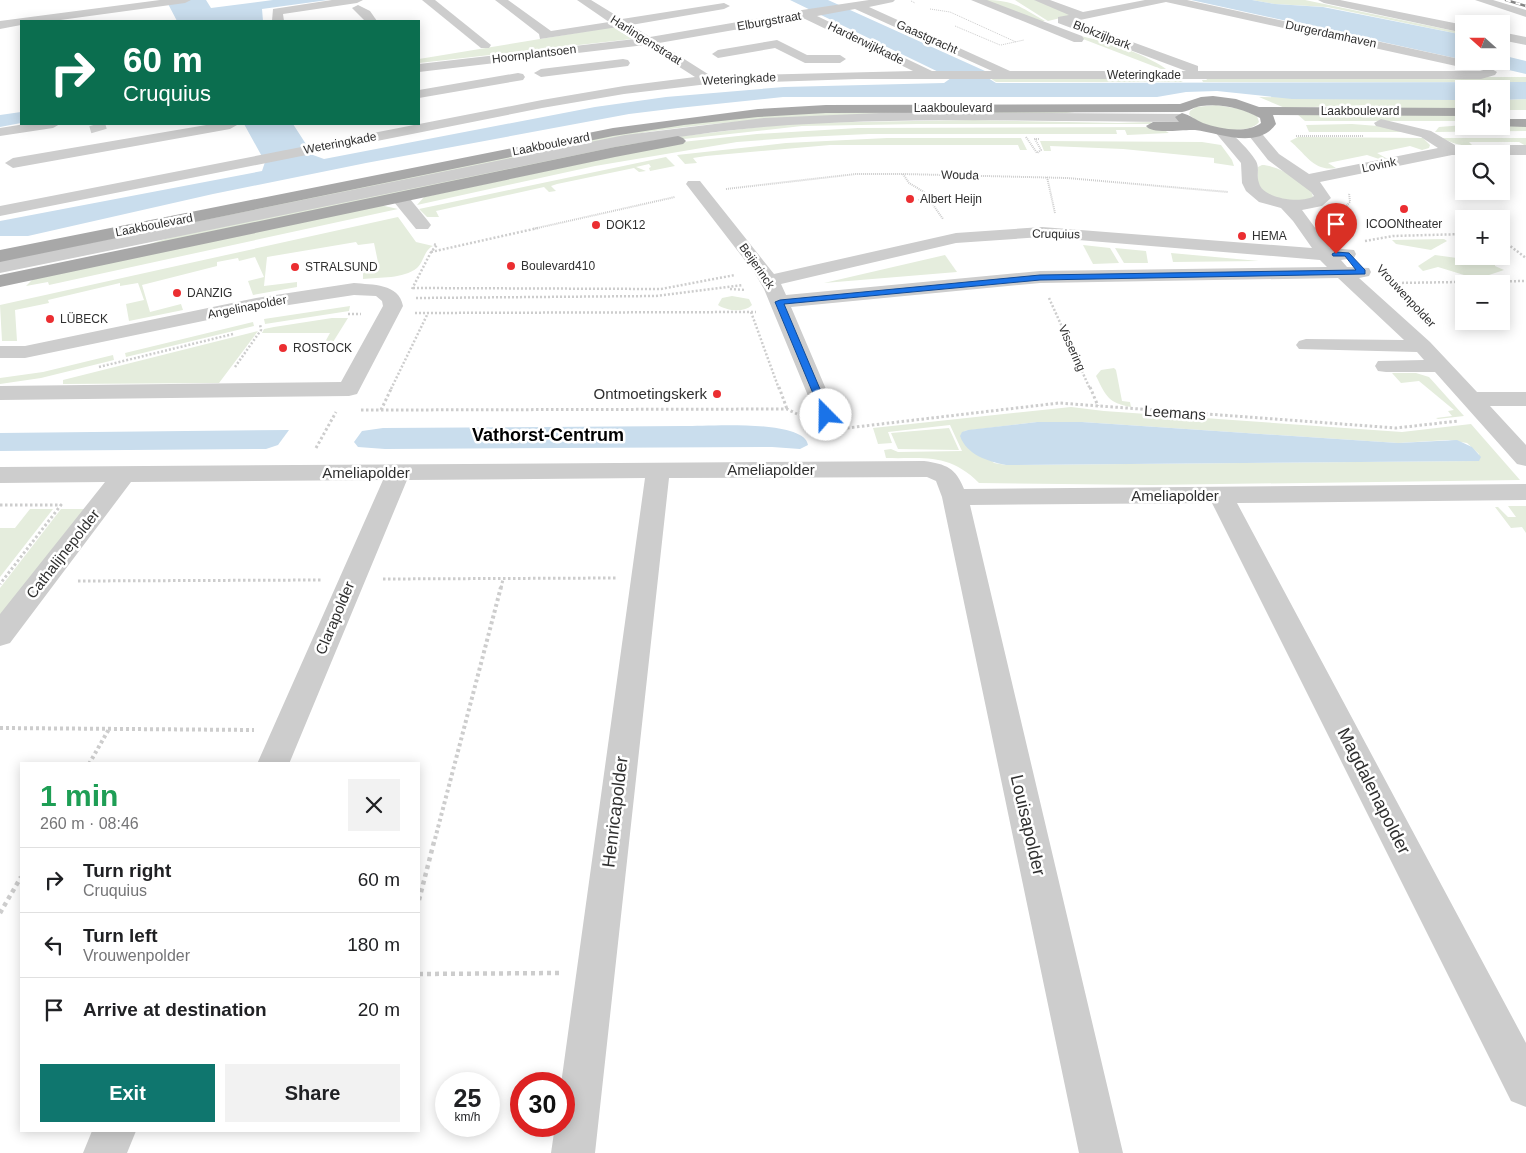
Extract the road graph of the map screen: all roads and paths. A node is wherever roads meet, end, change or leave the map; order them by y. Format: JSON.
{"nodes":[{"id":1,"x":185,"y":0,"type":"edge"},
{"id":2,"x":428,"y":0,"type":"edge"},
{"id":3,"x":501,"y":0,"type":"edge"},
{"id":4,"x":582,"y":0,"type":"edge"},
{"id":5,"x":681,"y":0,"type":"edge"},
{"id":6,"x":888,"y":0,"type":"edge"},
{"id":7,"x":977,"y":0,"type":"edge"},
{"id":8,"x":1040,"y":0,"type":"edge"},
{"id":9,"x":1162,"y":0,"type":"edge"},
{"id":10,"x":1171,"y":0,"type":"edge"},
{"id":11,"x":1324,"y":0,"type":"edge"},
{"id":12,"x":1481,"y":0,"type":"edge"},
{"id":13,"x":911,"y":1,"type":"edge"},
{"id":14,"x":354,"y":3,"type":"edge"},
{"id":15,"x":915,"y":3,"type":"dead end"},
{"id":16,"x":123,"y":4,"type":"edge"},
{"id":17,"x":669,"y":4,"type":"dead end"},
{"id":18,"x":784,"y":4,"type":"dead end"},
{"id":19,"x":842,"y":4,"type":"edge"},
{"id":20,"x":724,"y":6,"type":"dead end"},
{"id":21,"x":857,"y":6,"type":"junction"},
{"id":22,"x":930,"y":9,"type":"dead end"},
{"id":23,"x":700,"y":10,"type":"junction"},
{"id":24,"x":680,"y":13,"type":"junction"},
{"id":25,"x":806,"y":14,"type":"junction"},
{"id":26,"x":1526,"y":14,"type":"edge"},
{"id":27,"x":1082,"y":16,"type":"junction"},
{"id":28,"x":35,"y":20,"type":"edge"},
{"id":29,"x":131,"y":20,"type":"edge"},
{"id":30,"x":278,"y":20,"type":"edge"},
{"id":31,"x":370,"y":20,"type":"edge"},
{"id":32,"x":20,"y":22,"type":"edge"},
{"id":33,"x":620,"y":23,"type":"junction"},
{"id":34,"x":952,"y":24,"type":"dead end"},
{"id":35,"x":0,"y":25,"type":"edge"},
{"id":36,"x":1455,"y":27,"type":"edge"},
{"id":37,"x":548,"y":35,"type":"junction"},
{"id":38,"x":530,"y":38,"type":"dead end"},
{"id":39,"x":1510,"y":38,"type":"edge"},
{"id":40,"x":1024,"y":40,"type":"dead end"},
{"id":41,"x":649,"y":41,"type":"junction"},
{"id":42,"x":1016,"y":42,"type":"junction"},
{"id":43,"x":1526,"y":42,"type":"edge"},
{"id":44,"x":1091,"y":44,"type":"dead end"},
{"id":45,"x":484,"y":45,"type":"dead end"},
{"id":46,"x":562,"y":51,"type":"junction"},
{"id":47,"x":718,"y":54,"type":"dead end"},
{"id":48,"x":420,"y":56,"type":"edge"},
{"id":49,"x":448,"y":58,"type":"junction"},
{"id":50,"x":896,"y":58,"type":"junction"},
{"id":51,"x":851,"y":59,"type":"dead end"},
{"id":52,"x":869,"y":59,"type":"dead end"},
{"id":53,"x":1133,"y":61,"type":"dead end"},
{"id":54,"x":623,"y":63,"type":"dead end"},
{"id":55,"x":420,"y":68,"type":"edge"},
{"id":56,"x":572,"y":69,"type":"junction"},
{"id":57,"x":1490,"y":72,"type":"joint"},
{"id":58,"x":541,"y":73,"type":"dead end"},
{"id":59,"x":927,"y":75,"type":"junction"},
{"id":60,"x":1008,"y":75,"type":"junction"},
{"id":61,"x":1162,"y":75,"type":"junction"},
{"id":62,"x":518,"y":77,"type":"dead end"},
{"id":63,"x":708,"y":80,"type":"junction"},
{"id":64,"x":1199,"y":85,"type":"junction"},
{"id":65,"x":464,"y":86,"type":"junction"},
{"id":66,"x":420,"y":94,"type":"edge"},
{"id":67,"x":1111,"y":108,"type":"junction"},
{"id":68,"x":1257,"y":111,"type":"junction"},
{"id":69,"x":1455,"y":112,"type":"edge"},
{"id":70,"x":1510,"y":112,"type":"edge"},
{"id":71,"x":1526,"y":112,"type":"edge"},
{"id":72,"x":1059,"y":117,"type":"junction"},
{"id":73,"x":1187,"y":118,"type":"junction"},
{"id":74,"x":1381,"y":123,"type":"junction"},
{"id":75,"x":1438,"y":123,"type":"junction"},
{"id":76,"x":1455,"y":123,"type":"edge"},
{"id":77,"x":1510,"y":123,"type":"edge"},
{"id":78,"x":1526,"y":123,"type":"edge"},
{"id":79,"x":1269,"y":124,"type":"junction"},
{"id":80,"x":46,"y":125,"type":"edge"},
{"id":81,"x":230,"y":125,"type":"dead end"},
{"id":82,"x":99,"y":131,"type":"tunnel mouth"},
{"id":83,"x":0,"y":132,"type":"edge"},
{"id":84,"x":1222,"y":132,"type":"junction"},
{"id":85,"x":1253,"y":132,"type":"junction"},
{"id":86,"x":1426,"y":134,"type":"junction"},
{"id":87,"x":1045,"y":136,"type":"dead end"},
{"id":88,"x":103,"y":148,"type":"junction"},
{"id":89,"x":1452,"y":150,"type":"junction"},
{"id":90,"x":1526,"y":150,"type":"edge"},
{"id":91,"x":1037,"y":153,"type":"dead end"},
{"id":92,"x":1249,"y":163,"type":"junction"},
{"id":93,"x":13,"y":164,"type":"dead end"},
{"id":94,"x":1283,"y":165,"type":"junction"},
{"id":95,"x":902,"y":174,"type":"junction"},
{"id":96,"x":1324,"y":176,"type":"junction"},
{"id":97,"x":1047,"y":177,"type":"junction"},
{"id":98,"x":1306,"y":180,"type":"junction"},
{"id":99,"x":702,"y":188,"type":"junction"},
{"id":100,"x":1211,"y":191,"type":"dead end"},
{"id":101,"x":400,"y":198,"type":"junction"},
{"id":102,"x":927,"y":199,"type":"junction"},
{"id":103,"x":918,"y":200,"type":"dead end"},
{"id":104,"x":1286,"y":204,"type":"junction"},
{"id":105,"x":1314,"y":204,"type":"junction"},
{"id":106,"x":0,"y":211,"type":"edge"},
{"id":107,"x":1057,"y":220,"type":"dead end"},
{"id":108,"x":946,"y":224,"type":"dead end"},
{"id":109,"x":422,"y":225,"type":"dead end"},
{"id":110,"x":160,"y":234,"type":"junction"},
{"id":111,"x":1455,"y":234,"type":"edge"},
{"id":112,"x":1364,"y":242,"type":"dead end"},
{"id":113,"x":426,"y":244,"type":"dead end"},
{"id":114,"x":1510,"y":246,"type":"edge"},
{"id":115,"x":431,"y":252,"type":"junction"},
{"id":116,"x":1325,"y":254,"type":"junction"},
{"id":117,"x":1346,"y":254,"type":"junction"},
{"id":118,"x":0,"y":256,"type":"edge"},
{"id":119,"x":1526,"y":258,"type":"edge"},
{"id":120,"x":78,"y":266,"type":"junction"},
{"id":121,"x":0,"y":267,"type":"edge"},
{"id":122,"x":1371,"y":270,"type":"junction"},
{"id":123,"x":769,"y":280,"type":"junction"},
{"id":124,"x":0,"y":281,"type":"edge"},
{"id":125,"x":1526,"y":281,"type":"edge"},
{"id":126,"x":1403,"y":283,"type":"dead end"},
{"id":127,"x":1046,"y":290,"type":"dead end"},
{"id":128,"x":411,"y":293,"type":"dead end"},
{"id":129,"x":1407,"y":297,"type":"dead end"},
{"id":130,"x":780,"y":302,"type":"junction"},
{"id":131,"x":256,"y":304,"type":"junction"},
{"id":132,"x":751,"y":312,"type":"dead end"},
{"id":133,"x":428,"y":313,"type":"dead end"},
{"id":134,"x":1306,"y":346,"type":"dead end"},
{"id":135,"x":1423,"y":346,"type":"junction"},
{"id":136,"x":0,"y":352,"type":"edge"},
{"id":137,"x":1386,"y":366,"type":"dead end"},
{"id":138,"x":1443,"y":366,"type":"junction"},
{"id":139,"x":349,"y":390,"type":"junction"},
{"id":140,"x":219,"y":391,"type":"junction"},
{"id":141,"x":0,"y":392,"type":"edge"},
{"id":142,"x":1472,"y":398,"type":"junction"},
{"id":143,"x":1526,"y":399,"type":"edge"},
{"id":144,"x":1098,"y":407,"type":"junction"},
{"id":145,"x":787,"y":409,"type":"junction"},
{"id":146,"x":338,"y":410,"type":"junction"},
{"id":147,"x":381,"y":410,"type":"junction"},
{"id":148,"x":1491,"y":419,"type":"junction"},
{"id":149,"x":829,"y":422,"type":"junction"},
{"id":150,"x":1526,"y":459,"type":"edge"},
{"id":151,"x":658,"y":471,"type":"junction"},
{"id":152,"x":125,"y":472,"type":"junction"},
{"id":153,"x":398,"y":473,"type":"junction"},
{"id":154,"x":304,"y":474,"type":"junction"},
{"id":155,"x":0,"y":475,"type":"edge"},
{"id":156,"x":1526,"y":492,"type":"edge"},
{"id":157,"x":1221,"y":496,"type":"junction"},
{"id":158,"x":955,"y":497,"type":"junction"},
{"id":159,"x":0,"y":505,"type":"edge"},
{"id":160,"x":504,"y":579,"type":"dead end"},
{"id":161,"x":0,"y":584,"type":"edge"},
{"id":162,"x":0,"y":634,"type":"edge"},
{"id":163,"x":0,"y":728,"type":"edge"},
{"id":164,"x":109,"y":729,"type":"junction"},
{"id":165,"x":288,"y":730,"type":"junction"},
{"id":166,"x":90,"y":762,"type":"edge"},
{"id":167,"x":274,"y":762,"type":"edge"},
{"id":168,"x":20,"y":879,"type":"edge"},
{"id":169,"x":420,"y":896,"type":"edge"},
{"id":170,"x":2,"y":908,"type":"edge"},
{"id":171,"x":0,"y":913,"type":"edge"},
{"id":172,"x":596,"y":972,"type":"junction"},
{"id":173,"x":420,"y":974,"type":"edge"},
{"id":174,"x":1526,"y":1086,"type":"edge"},
{"id":175,"x":115,"y":1132,"type":"edge"},
{"id":176,"x":106,"y":1153,"type":"edge"},
{"id":177,"x":573,"y":1153,"type":"edge"},
{"id":178,"x":1101,"y":1153,"type":"edge"}],
"edges":[{"from":1,"to":16,"type":"street"},
{"from":2,"to":45,"type":"street"},
{"from":3,"to":37,"type":"street"},
{"from":4,"to":33,"type":"street","name":"Harlingenstraat"},
{"from":5,"to":23,"type":"street"},
{"from":6,"to":21,"type":"street"},
{"from":7,"to":44,"type":"street","name":"Blokzijlpark"},
{"from":8,"to":27,"type":"street","name":"Blokzijlpark"},
{"from":9,"to":27,"type":"street"},
{"from":10,"to":57,"type":"street","name":"Durgerdamhaven"},
{"from":11,"to":36,"type":"street"},
{"from":12,"to":26,"type":"street"},
{"from":13,"to":15,"type":"path"},
{"from":14,"to":30,"type":"street"},
{"from":14,"to":31,"type":"street"},
{"from":16,"to":28,"type":"street"},
{"from":16,"to":29,"type":"street"},
{"from":17,"to":24,"type":"street"},
{"from":18,"to":25,"type":"street","name":"Harderwijkkade"},
{"from":19,"to":21,"type":"street","name":"Gaastgracht"},
{"from":19,"to":25,"type":"street","name":"Elburgstraat"},
{"from":20,"to":23,"type":"street","name":"Hoornplantsoen"},
{"from":21,"to":60,"type":"street","name":"Gaastgracht"},
{"from":22,"to":42,"type":"path"},
{"from":23,"to":24,"type":"street","name":"Hoornplantsoen"},
{"from":24,"to":33,"type":"street","name":"Hoornplantsoen"},
{"from":25,"to":41,"type":"street","name":"Elburgstraat"},
{"from":25,"to":50,"type":"street","name":"Harderwijkkade"},
{"from":27,"to":64,"type":"street","name":"Blokzijlpark"},
{"from":32,"to":35,"type":"street"},
{"from":33,"to":37,"type":"street","name":"Hoornplantsoen"},
{"from":33,"to":41,"type":"street","name":"Harlingenstraat"},
{"from":34,"to":42,"type":"path"},
{"from":37,"to":38,"type":"street","name":"Hoornplantsoen"},
{"from":39,"to":43,"type":"street"},
{"from":40,"to":42,"type":"path"},
{"from":41,"to":46,"type":"street","name":"Hoornplantsoen"},
{"from":41,"to":63,"type":"street","name":"Harlingenstraat"},
{"from":46,"to":49,"type":"street","name":"Hoornplantsoen"},
{"from":46,"to":56,"type":"street"},
{"from":47,"to":51,"type":"street"},
{"from":48,"to":49,"type":"street","name":"Hoornplantsoen"},
{"from":49,"to":55,"type":"street","name":"Hoornplantsoen"},
{"from":49,"to":65,"type":"street"},
{"from":50,"to":52,"type":"street"},
{"from":50,"to":59,"type":"street","name":"Harderwijkkade"},
{"from":53,"to":61,"type":"street","name":"Blokzijlpark"},
{"from":54,"to":56,"type":"street"},
{"from":56,"to":58,"type":"street"},
{"from":57,"to":64,"type":"street","name":"Weteringkade"},
{"from":59,"to":60,"type":"street","name":"Weteringkade"},
{"from":59,"to":63,"type":"street","name":"Weteringkade"},
{"from":60,"to":61,"type":"street","name":"Weteringkade"},
{"from":61,"to":64,"type":"street","name":"Weteringkade"},
{"from":62,"to":65,"type":"street"},
{"from":63,"to":106,"type":"street","name":"Weteringkade"},
{"from":64,"to":68,"type":"main road","name":"Laakboulevard"},
{"from":64,"to":73,"type":"main road","name":"Laakboulevard"},
{"from":65,"to":66,"type":"street"},
{"from":67,"to":72,"type":"street","name":"Laakboulevard"},
{"from":67,"to":73,"type":"main road","name":"Laakboulevard"},
{"from":67,"to":118,"type":"main road","name":"Laakboulevard"},
{"from":68,"to":69,"type":"main road","name":"Laakboulevard"},
{"from":68,"to":79,"type":"main road"},
{"from":70,"to":71,"type":"main road"},
{"from":72,"to":73,"type":"street","name":"Laakboulevard"},
{"from":72,"to":110,"type":"street","name":"Laakboulevard"},
{"from":73,"to":84,"type":"main road"},
{"from":73,"to":101,"type":"main road","name":"Laakboulevard"},
{"from":74,"to":75,"type":"main road","name":"Laakboulevard"},
{"from":74,"to":79,"type":"main road","name":"Laakboulevard"},
{"from":74,"to":86,"type":"street"},
{"from":75,"to":76,"type":"main road","name":"Laakboulevard"},
{"from":75,"to":86,"type":"street"},
{"from":77,"to":78,"type":"main road"},
{"from":79,"to":85,"type":"main road"},
{"from":80,"to":83,"type":"street"},
{"from":81,"to":88,"type":"street"},
{"from":82,"to":88,"type":"street"},
{"from":84,"to":85,"type":"main road"},
{"from":84,"to":92,"type":"street"},
{"from":85,"to":94,"type":"street"},
{"from":86,"to":89,"type":"street"},
{"from":87,"to":91,"type":"path"},
{"from":88,"to":93,"type":"street"},
{"from":89,"to":90,"type":"street","name":"Lovink"},
{"from":89,"to":96,"type":"street","name":"Lovink"},
{"from":92,"to":94,"type":"street"},
{"from":92,"to":104,"type":"street","name":"Vrouwenpolder"},
{"from":94,"to":98,"type":"street"},
{"from":95,"to":97,"type":"path","name":"Wouda"},
{"from":95,"to":99,"type":"path","name":"Wouda"},
{"from":95,"to":102,"type":"path"},
{"from":96,"to":98,"type":"street","name":"Lovink"},
{"from":96,"to":117,"type":"path"},
{"from":97,"to":100,"type":"path","name":"Wouda"},
{"from":97,"to":107,"type":"path"},
{"from":98,"to":105,"type":"street"},
{"from":99,"to":115,"type":"path","name":"Wouda"},
{"from":99,"to":123,"type":"street","name":"Beijerinck"},
{"from":101,"to":109,"type":"street"},
{"from":101,"to":120,"type":"main road","name":"Laakboulevard"},
{"from":102,"to":103,"type":"path"},
{"from":102,"to":108,"type":"path"},
{"from":104,"to":105,"type":"street","name":"Vrouwenpolder"},
{"from":104,"to":116,"type":"street","name":"Vrouwenpolder"},
{"from":105,"to":117,"type":"street","name":"Vrouwenpolder"},
{"from":110,"to":120,"type":"street","name":"Laakboulevard"},
{"from":110,"to":121,"type":"street","name":"Laakboulevard"},
{"from":111,"to":112,"type":"path"},
{"from":113,"to":115,"type":"path"},
{"from":114,"to":119,"type":"path"},
{"from":115,"to":128,"type":"path"},
{"from":116,"to":117,"type":"street","name":"Vrouwenpolder"},
{"from":116,"to":123,"type":"street","name":"Cruquius"},
{"from":117,"to":122,"type":"street","name":"Vrouwenpolder"},
{"from":117,"to":130,"type":"street"},
{"from":117,"to":135,"type":"street","name":"Vrouwenpolder"},
{"from":120,"to":124,"type":"main road","name":"Laakboulevard"},
{"from":122,"to":129,"type":"path","name":"Vrouwenpolder"},
{"from":122,"to":135,"type":"street","name":"Vrouwenpolder"},
{"from":123,"to":130,"type":"street","name":"Beijerinck"},
{"from":125,"to":126,"type":"path"},
{"from":127,"to":144,"type":"path","name":"Vissering"},
{"from":130,"to":149,"type":"street","name":"Beijerinck"},
{"from":131,"to":136,"type":"street","name":"Angelinapolder"},
{"from":131,"to":139,"type":"street","name":"Angelinapolder"},
{"from":131,"to":140,"type":"path"},
{"from":132,"to":145,"type":"path"},
{"from":133,"to":147,"type":"path"},
{"from":134,"to":135,"type":"street"},
{"from":135,"to":138,"type":"street","name":"Vrouwenpolder"},
{"from":137,"to":138,"type":"street"},
{"from":138,"to":142,"type":"street","name":"Vrouwenpolder"},
{"from":139,"to":140,"type":"street"},
{"from":139,"to":146,"type":"path"},
{"from":140,"to":141,"type":"street"},
{"from":142,"to":143,"type":"street"},
{"from":142,"to":148,"type":"street","name":"Vrouwenpolder"},
{"from":144,"to":148,"type":"path","name":"Leemans"},
{"from":144,"to":149,"type":"path","name":"Leemans"},
{"from":145,"to":147,"type":"path"},
{"from":145,"to":149,"type":"path"},
{"from":146,"to":147,"type":"path"},
{"from":146,"to":154,"type":"path"},
{"from":148,"to":150,"type":"street","name":"Vrouwenpolder"},
{"from":151,"to":153,"type":"street","name":"Ameliapolder"},
{"from":151,"to":158,"type":"street","name":"Ameliapolder"},
{"from":151,"to":172,"type":"street","name":"Henricapolder"},
{"from":152,"to":154,"type":"street","name":"Ameliapolder"},
{"from":152,"to":155,"type":"street","name":"Ameliapolder"},
{"from":152,"to":162,"type":"street","name":"Cathalijnepolder"},
{"from":153,"to":154,"type":"street","name":"Ameliapolder"},
{"from":153,"to":165,"type":"street","name":"Clarapolder"},
{"from":156,"to":157,"type":"street","name":"Ameliapolder"},
{"from":157,"to":158,"type":"street","name":"Ameliapolder"},
{"from":157,"to":174,"type":"street","name":"Magdalenapolder"},
{"from":158,"to":178,"type":"street","name":"Louisapolder"},
{"from":159,"to":161,"type":"path"},
{"from":160,"to":169,"type":"path"},
{"from":163,"to":164,"type":"path"},
{"from":164,"to":165,"type":"path"},
{"from":164,"to":166,"type":"path"},
{"from":165,"to":167,"type":"street","name":"Clarapolder"},
{"from":168,"to":170,"type":"path"},
{"from":170,"to":171,"type":"path"},
{"from":172,"to":173,"type":"path"},
{"from":172,"to":177,"type":"street","name":"Henricapolder"},
{"from":175,"to":176,"type":"street"}]}
